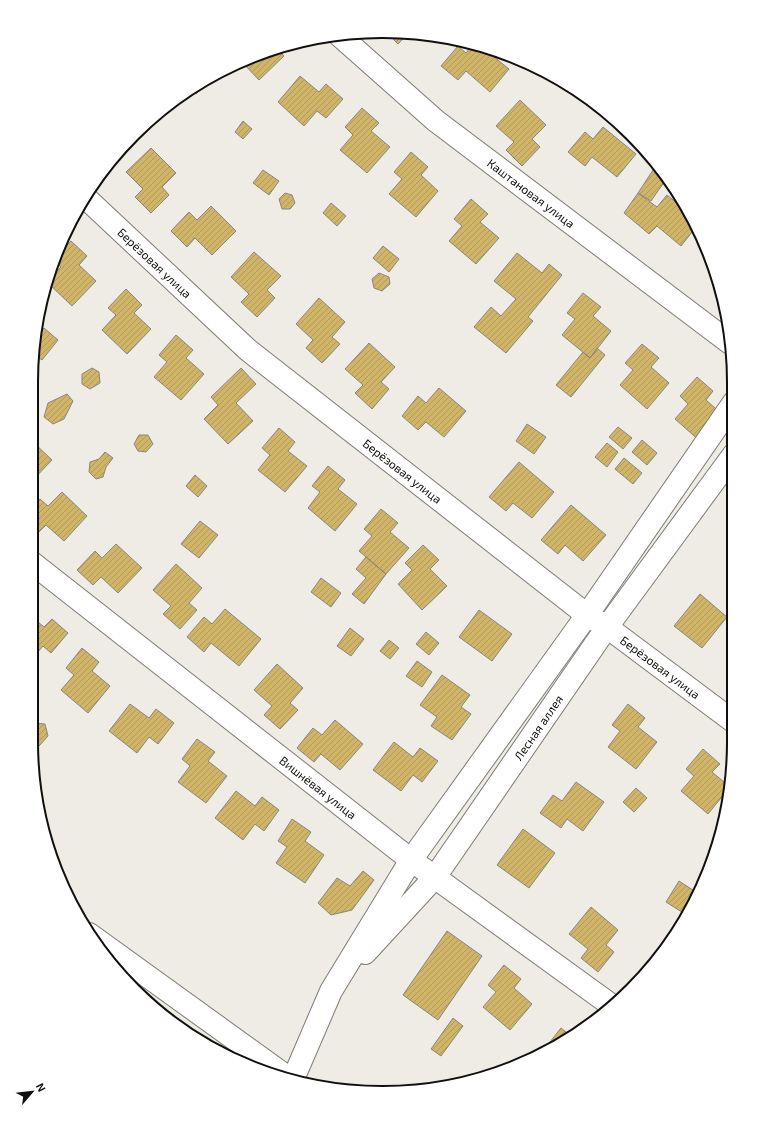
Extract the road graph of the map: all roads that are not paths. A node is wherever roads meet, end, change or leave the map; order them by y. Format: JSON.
{"nodes":[{"id":1,"x":345,"y":40,"type":"edge"},
{"id":2,"x":89,"y":201,"type":"edge"},
{"id":3,"x":724,"y":339,"type":"edge"},
{"id":4,"x":727,"y":412,"type":"edge"},
{"id":5,"x":727,"y":464,"type":"edge"},
{"id":6,"x":38,"y":568,"type":"edge"},
{"id":7,"x":587,"y":615,"type":"junction"},
{"id":8,"x":607,"y":627,"type":"junction"},
{"id":9,"x":727,"y":717,"type":"edge"},
{"id":10,"x":410,"y":860,"type":"junction"},
{"id":11,"x":435,"y":877,"type":"junction"},
{"id":12,"x":105,"y":946,"type":"edge"},
{"id":13,"x":331,"y":991,"type":"junction"},
{"id":14,"x":608,"y":1003,"type":"edge"},
{"id":15,"x":276,"y":1069,"type":"edge"},
{"id":16,"x":295,"y":1074,"type":"edge"}],
"edges":[{"from":1,"to":3,"type":"street","name":"Каштановая улица"},
{"from":2,"to":7,"type":"street","name":"Берёзовая улица"},
{"from":4,"to":7,"type":"street"},
{"from":5,"to":8,"type":"street","name":"Лесная аллея"},
{"from":6,"to":10,"type":"street","name":"Вишнёвая улица"},
{"from":7,"to":8,"type":"street","name":"Берёзовая улица"},
{"from":7,"to":10,"type":"street"},
{"from":8,"to":9,"type":"street","name":"Берёзовая улица"},
{"from":8,"to":11,"type":"street","name":"Лесная аллея"},
{"from":10,"to":11,"type":"street","name":"Вишнёвая улица"},
{"from":10,"to":13,"type":"street"},
{"from":11,"to":13,"type":"street","name":"Лесная аллея"},
{"from":11,"to":14,"type":"street","name":"Вишнёвая улица"},
{"from":12,"to":15,"type":"street"},
{"from":13,"to":16,"type":"street"}]}
